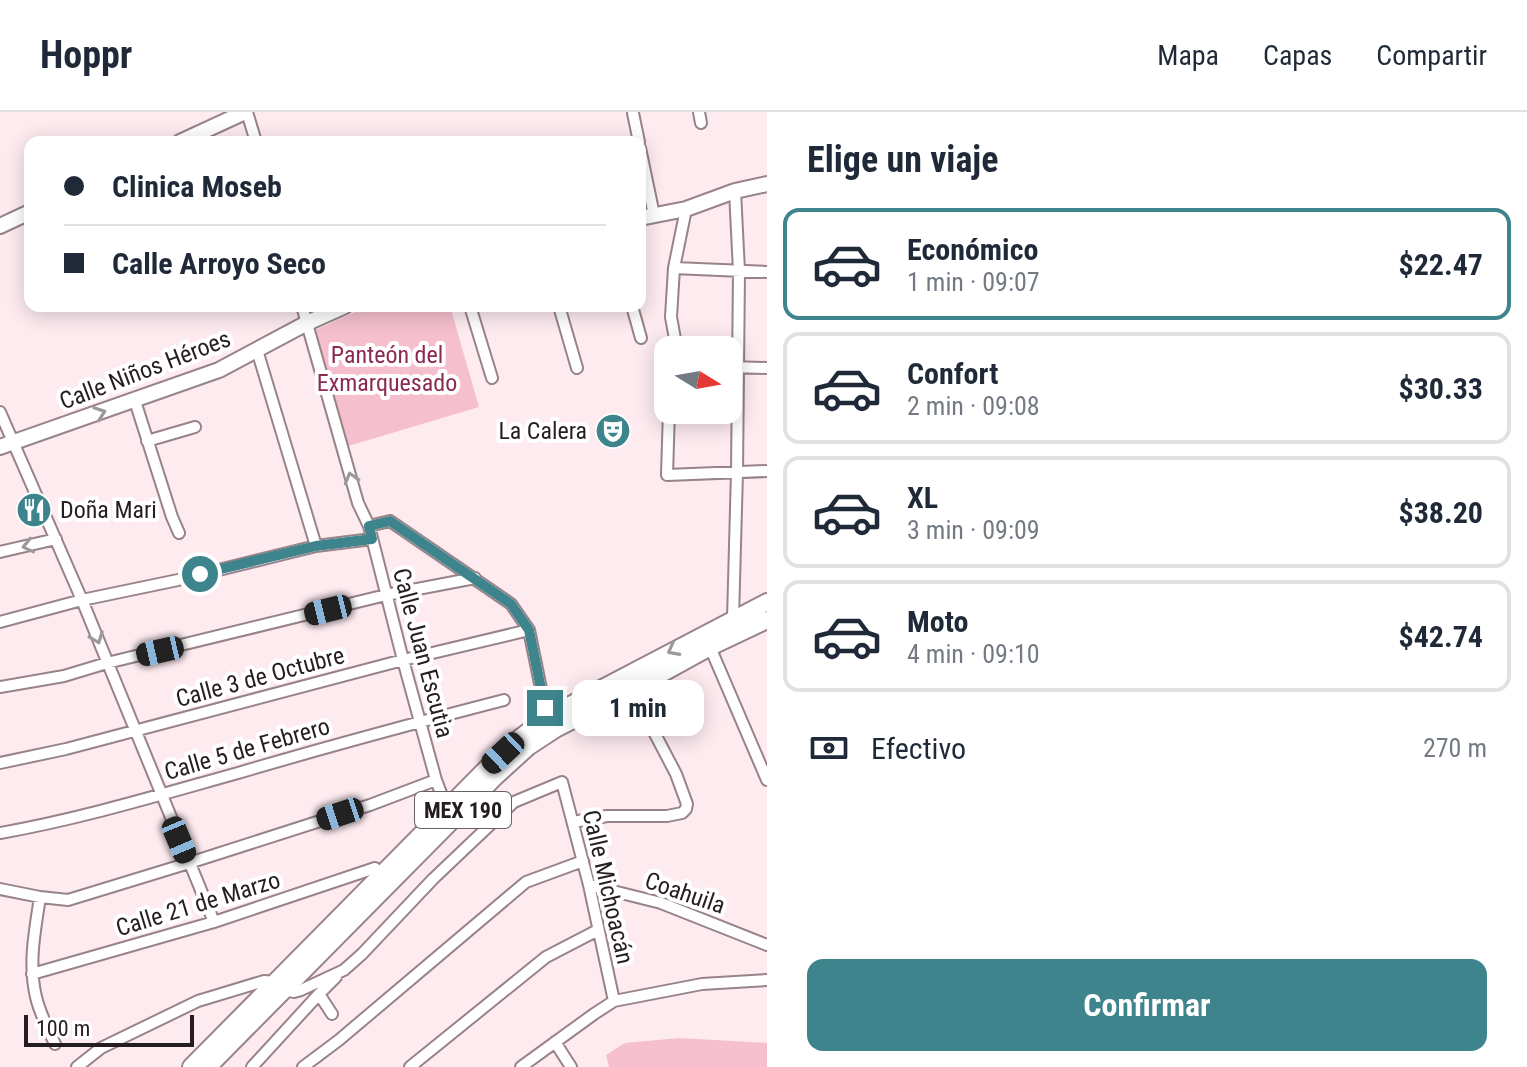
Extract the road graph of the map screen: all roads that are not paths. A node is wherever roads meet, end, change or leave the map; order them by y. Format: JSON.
{"nodes":[{"id":1,"x":246,"y":112,"type":"edge"},
{"id":2,"x":633,"y":113,"type":"edge"},
{"id":3,"x":193,"y":136,"type":"edge"},
{"id":4,"x":254,"y":136,"type":"edge"},
{"id":5,"x":637,"y":136,"type":"edge"},
{"id":6,"x":767,"y":184,"type":"edge"},
{"id":7,"x":735,"y":191,"type":"junction"},
{"id":8,"x":686,"y":209,"type":"junction"},
{"id":9,"x":24,"y":215,"type":"edge"},
{"id":10,"x":647,"y":216,"type":"edge"},
{"id":11,"x":0,"y":226,"type":"edge"},
{"id":12,"x":674,"y":268,"type":"junction"},
{"id":13,"x":739,"y":271,"type":"junction"},
{"id":14,"x":767,"y":272,"type":"edge"},
{"id":15,"x":304,"y":312,"type":"edge"},
{"id":16,"x":332,"y":312,"type":"edge"},
{"id":17,"x":472,"y":312,"type":"edge"},
{"id":18,"x":561,"y":312,"type":"edge"},
{"id":19,"x":634,"y":312,"type":"edge"},
{"id":20,"x":307,"y":323,"type":"junction"},
{"id":21,"x":674,"y":336,"type":"edge"},
{"id":22,"x":735,"y":336,"type":"edge"},
{"id":23,"x":641,"y":338,"type":"dead end"},
{"id":24,"x":257,"y":350,"type":"junction"},
{"id":25,"x":742,"y":367,"type":"edge"},
{"id":26,"x":577,"y":368,"type":"dead end"},
{"id":27,"x":767,"y":368,"type":"edge"},
{"id":28,"x":492,"y":378,"type":"dead end"},
{"id":29,"x":135,"y":401,"type":"junction"},
{"id":30,"x":0,"y":412,"type":"edge"},
{"id":31,"x":669,"y":424,"type":"edge"},
{"id":32,"x":735,"y":424,"type":"edge"},
{"id":33,"x":195,"y":427,"type":"dead end"},
{"id":34,"x":147,"y":441,"type":"junction"},
{"id":35,"x":6,"y":445,"type":"edge"},
{"id":36,"x":767,"y":471,"type":"edge"},
{"id":37,"x":737,"y":472,"type":"junction"},
{"id":38,"x":369,"y":526,"type":"junction"},
{"id":39,"x":179,"y":533,"type":"dead end"},
{"id":40,"x":56,"y":539,"type":"junction"},
{"id":41,"x":372,"y":539,"type":"junction"},
{"id":42,"x":316,"y":546,"type":"junction"},
{"id":43,"x":0,"y":552,"type":"edge"},
{"id":44,"x":475,"y":578,"type":"junction"},
{"id":45,"x":386,"y":595,"type":"junction"},
{"id":46,"x":82,"y":600,"type":"junction"},
{"id":47,"x":767,"y":602,"type":"edge"},
{"id":48,"x":733,"y":619,"type":"junction"},
{"id":49,"x":767,"y":620,"type":"edge"},
{"id":50,"x":0,"y":622,"type":"edge"},
{"id":51,"x":529,"y":630,"type":"junction"},
{"id":52,"x":710,"y":647,"type":"junction"},
{"id":53,"x":403,"y":660,"type":"junction"},
{"id":54,"x":107,"y":663,"type":"junction"},
{"id":55,"x":0,"y":687,"type":"edge"},
{"id":56,"x":632,"y":690,"type":"junction"},
{"id":57,"x":504,"y":700,"type":"dead end"},
{"id":58,"x":549,"y":716,"type":"junction"},
{"id":59,"x":420,"y":722,"type":"junction"},
{"id":60,"x":134,"y":730,"type":"junction"},
{"id":61,"x":0,"y":763,"type":"edge"},
{"id":62,"x":436,"y":780,"type":"junction"},
{"id":63,"x":767,"y":780,"type":"edge"},
{"id":64,"x":160,"y":795,"type":"junction"},
{"id":65,"x":450,"y":806,"type":"junction"},
{"id":66,"x":573,"y":822,"type":"junction"},
{"id":67,"x":0,"y":833,"type":"edge"},
{"id":68,"x":583,"y":861,"type":"junction"},
{"id":69,"x":189,"y":863,"type":"junction"},
{"id":70,"x":375,"y":868,"type":"dead end"},
{"id":71,"x":589,"y":885,"type":"junction"},
{"id":72,"x":0,"y":889,"type":"edge"},
{"id":73,"x":40,"y":897,"type":"junction"},
{"id":74,"x":214,"y":922,"type":"junction"},
{"id":75,"x":598,"y":930,"type":"junction"},
{"id":76,"x":767,"y":945,"type":"edge"},
{"id":77,"x":344,"y":970,"type":"junction"},
{"id":78,"x":32,"y":974,"type":"junction"},
{"id":79,"x":767,"y":980,"type":"edge"},
{"id":80,"x":280,"y":986,"type":"junction"},
{"id":81,"x":319,"y":994,"type":"junction"},
{"id":82,"x":614,"y":1001,"type":"junction"},
{"id":83,"x":332,"y":1014,"type":"dead end"},
{"id":84,"x":555,"y":1042,"type":"junction"},
{"id":85,"x":55,"y":1044,"type":"dead end"},
{"id":86,"x":77,"y":1067,"type":"edge"},
{"id":87,"x":191,"y":1067,"type":"edge"},
{"id":88,"x":208,"y":1067,"type":"edge"},
{"id":89,"x":252,"y":1067,"type":"edge"},
{"id":90,"x":303,"y":1067,"type":"edge"},
{"id":91,"x":410,"y":1067,"type":"edge"},
{"id":92,"x":521,"y":1067,"type":"edge"},
{"id":93,"x":571,"y":1067,"type":"edge"}],
"edges":[{"from":1,"to":3,"type":"main road"},
{"from":1,"to":4,"type":"street"},
{"from":2,"to":5,"type":"street"},
{"from":6,"to":7,"type":"main road"},
{"from":7,"to":8,"type":"main road"},
{"from":7,"to":13,"type":"street"},
{"from":8,"to":10,"type":"main road"},
{"from":8,"to":12,"type":"street"},
{"from":9,"to":11,"type":"main road"},
{"from":12,"to":13,"type":"street"},
{"from":12,"to":21,"type":"street"},
{"from":13,"to":14,"type":"street"},
{"from":13,"to":22,"type":"street"},
{"from":15,"to":20,"type":"street","name":"Calle Juan Escutia"},
{"from":16,"to":20,"type":"main road","name":"Calle Niños Héroes"},
{"from":17,"to":28,"type":"street"},
{"from":18,"to":26,"type":"street"},
{"from":19,"to":23,"type":"street"},
{"from":20,"to":24,"type":"main road","name":"Calle Niños Héroes"},
{"from":38,"to":20,"type":"street","name":"Calle Juan Escutia","one_way":true},
{"from":24,"to":29,"type":"main road","name":"Calle Niños Héroes"},
{"from":24,"to":42,"type":"street"},
{"from":25,"to":27,"type":"street"},
{"from":29,"to":34,"type":"street"},
{"from":35,"to":29,"type":"main road","name":"Calle Niños Héroes","one_way":true},
{"from":30,"to":35,"type":"street"},
{"from":31,"to":37,"type":"street"},
{"from":32,"to":37,"type":"street"},
{"from":33,"to":34,"type":"street"},
{"from":34,"to":39,"type":"street"},
{"from":35,"to":40,"type":"street"},
{"from":36,"to":37,"type":"street"},
{"from":37,"to":48,"type":"street"},
{"from":38,"to":41,"type":"street","name":"Calle Juan Escutia"},
{"from":38,"to":44,"type":"street"},
{"from":40,"to":43,"type":"street","one_way":true},
{"from":40,"to":46,"type":"street"},
{"from":41,"to":42,"type":"street"},
{"from":41,"to":45,"type":"street","name":"Calle Juan Escutia"},
{"from":42,"to":46,"type":"street"},
{"from":44,"to":45,"type":"street"},
{"from":44,"to":51,"type":"street"},
{"from":45,"to":53,"type":"street","name":"Calle Juan Escutia"},
{"from":45,"to":54,"type":"street"},
{"from":46,"to":50,"type":"street"},
{"from":46,"to":54,"type":"street","one_way":true},
{"from":47,"to":48,"type":"main road","number":"MEX 190"},
{"from":48,"to":58,"type":"main road","number":"MEX 190","one_way":true},
{"from":49,"to":52,"type":"main road","number":"MEX 190"},
{"from":51,"to":53,"type":"street","name":"Calle 3 de Octubre"},
{"from":51,"to":58,"type":"street"},
{"from":52,"to":56,"type":"main road","number":"MEX 190"},
{"from":52,"to":63,"type":"street"},
{"from":53,"to":59,"type":"street","name":"Calle Juan Escutia"},
{"from":53,"to":60,"type":"street","name":"Calle 3 de Octubre"},
{"from":54,"to":55,"type":"street"},
{"from":54,"to":60,"type":"street"},
{"from":56,"to":66,"type":"street"},
{"from":56,"to":80,"type":"main road","number":"MEX 190"},
{"from":57,"to":59,"type":"street","name":"Calle 5 de Febrero"},
{"from":58,"to":65,"type":"main road","number":"MEX 190"},
{"from":59,"to":62,"type":"street","name":"Calle Juan Escutia"},
{"from":59,"to":64,"type":"street","name":"Calle 5 de Febrero"},
{"from":60,"to":61,"type":"street","name":"Calle 3 de Octubre"},
{"from":60,"to":64,"type":"street"},
{"from":62,"to":65,"type":"street","name":"Calle Juan Escutia"},
{"from":62,"to":69,"type":"street"},
{"from":64,"to":67,"type":"street","name":"Calle 5 de Febrero"},
{"from":64,"to":69,"type":"street"},
{"from":65,"to":80,"type":"main road","number":"MEX 190"},
{"from":66,"to":68,"type":"street","name":"Calle Michoacán"},
{"from":66,"to":77,"type":"street","name":"Calle Michoacán"},
{"from":68,"to":71,"type":"street","name":"Calle Michoacán"},
{"from":68,"to":90,"type":"street"},
{"from":69,"to":73,"type":"street"},
{"from":69,"to":74,"type":"street"},
{"from":70,"to":74,"type":"street","name":"Calle 21 de Marzo"},
{"from":71,"to":75,"type":"street","name":"Calle Michoacán"},
{"from":71,"to":76,"type":"street","name":"Coahuila"},
{"from":72,"to":73,"type":"street"},
{"from":73,"to":78,"type":"street"},
{"from":74,"to":78,"type":"street","name":"Calle 21 de Marzo"},
{"from":75,"to":82,"type":"street","name":"Calle Michoacán"},
{"from":75,"to":91,"type":"street"},
{"from":77,"to":80,"type":"street"},
{"from":77,"to":81,"type":"street"},
{"from":78,"to":85,"type":"street"},
{"from":79,"to":82,"type":"street"},
{"from":80,"to":86,"type":"street"},
{"from":80,"to":87,"type":"main road","number":"MEX 190"},
{"from":80,"to":88,"type":"main road","number":"MEX 190"},
{"from":81,"to":83,"type":"street"},
{"from":81,"to":89,"type":"street"},
{"from":82,"to":84,"type":"street"},
{"from":84,"to":92,"type":"street"},
{"from":84,"to":93,"type":"street"}]}
